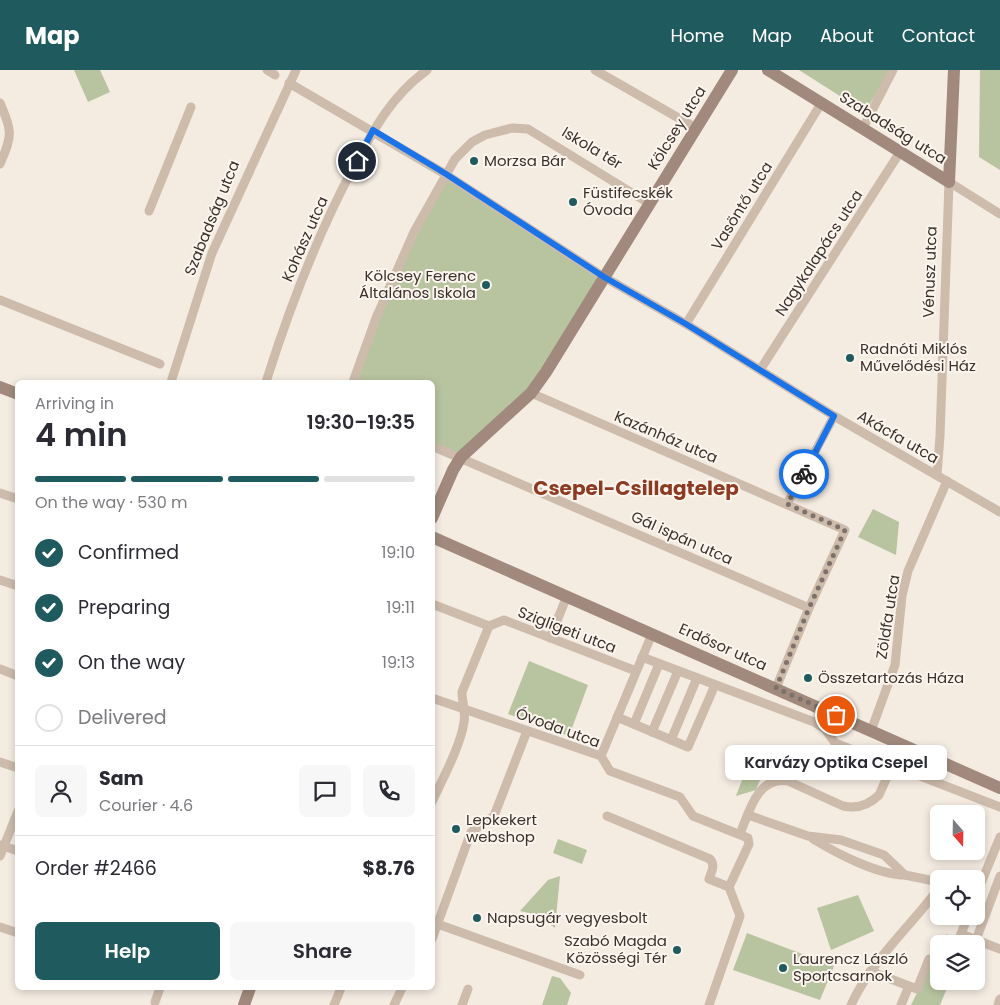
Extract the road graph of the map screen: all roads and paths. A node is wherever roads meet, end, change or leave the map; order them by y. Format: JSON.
{"nodes":[{"id":1,"x":296,"y":70,"type":"edge"},
{"id":2,"x":426,"y":70,"type":"edge"},
{"id":3,"x":595,"y":70,"type":"edge"},
{"id":4,"x":732,"y":70,"type":"edge"},
{"id":5,"x":768,"y":70,"type":"edge"},
{"id":6,"x":893,"y":70,"type":"edge"},
{"id":7,"x":954,"y":70,"type":"edge"},
{"id":8,"x":289,"y":83,"type":"junction"},
{"id":9,"x":822,"y":102,"type":"junction"},
{"id":10,"x":0,"y":103,"type":"edge"},
{"id":11,"x":191,"y":107,"type":"dead end"},
{"id":12,"x":696,"y":128,"type":"junction"},
{"id":13,"x":863,"y":128,"type":"junction"},
{"id":14,"x":373,"y":130,"type":"junction"},
{"id":15,"x":900,"y":152,"type":"junction"},
{"id":16,"x":0,"y":164,"type":"edge"},
{"id":17,"x":446,"y":174,"type":"junction"},
{"id":18,"x":949,"y":182,"type":"junction"},
{"id":19,"x":650,"y":204,"type":"junction"},
{"id":20,"x":150,"y":211,"type":"dead end"},
{"id":21,"x":1000,"y":214,"type":"edge"},
{"id":22,"x":604,"y":277,"type":"junction"},
{"id":23,"x":0,"y":300,"type":"edge"},
{"id":24,"x":686,"y":324,"type":"junction"},
{"id":25,"x":160,"y":364,"type":"dead end"},
{"id":26,"x":760,"y":370,"type":"junction"},
{"id":27,"x":172,"y":380,"type":"edge"},
{"id":28,"x":267,"y":380,"type":"edge"},
{"id":29,"x":354,"y":380,"type":"edge"},
{"id":30,"x":0,"y":387,"type":"edge"},
{"id":31,"x":15,"y":393,"type":"edge"},
{"id":32,"x":530,"y":393,"type":"junction"},
{"id":33,"x":834,"y":416,"type":"junction"},
{"id":34,"x":435,"y":447,"type":"edge"},
{"id":35,"x":461,"y":457,"type":"junction"},
{"id":36,"x":936,"y":475,"type":"junction"},
{"id":37,"x":947,"y":481,"type":"junction"},
{"id":38,"x":0,"y":493,"type":"edge"},
{"id":39,"x":15,"y":498,"type":"edge"},
{"id":40,"x":787,"y":504,"type":"junction"},
{"id":41,"x":435,"y":511,"type":"edge"},
{"id":42,"x":1000,"y":512,"type":"edge"},
{"id":43,"x":435,"y":538,"type":"edge"},
{"id":44,"x":0,"y":580,"type":"edge"},
{"id":45,"x":15,"y":585,"type":"edge"},
{"id":46,"x":567,"y":596,"type":"junction"},
{"id":47,"x":435,"y":605,"type":"edge"},
{"id":48,"x":809,"y":608,"type":"junction"},
{"id":49,"x":488,"y":626,"type":"junction"},
{"id":50,"x":652,"y":634,"type":"junction"},
{"id":51,"x":550,"y":638,"type":"junction"},
{"id":52,"x":642,"y":657,"type":"junction"},
{"id":53,"x":659,"y":664,"type":"junction"},
{"id":54,"x":0,"y":669,"type":"edge"},
{"id":55,"x":636,"y":671,"type":"junction"},
{"id":56,"x":678,"y":671,"type":"junction"},
{"id":57,"x":15,"y":675,"type":"edge"},
{"id":58,"x":697,"y":678,"type":"junction"},
{"id":59,"x":714,"y":684,"type":"junction"},
{"id":60,"x":776,"y":688,"type":"junction"},
{"id":61,"x":435,"y":699,"type":"edge"},
{"id":62,"x":464,"y":710,"type":"junction"},
{"id":63,"x":617,"y":717,"type":"junction"},
{"id":64,"x":634,"y":724,"type":"junction"},
{"id":65,"x":527,"y":731,"type":"junction"},
{"id":66,"x":871,"y":731,"type":"junction"},
{"id":67,"x":652,"y":732,"type":"junction"},
{"id":68,"x":671,"y":740,"type":"junction"},
{"id":69,"x":902,"y":744,"type":"junction"},
{"id":70,"x":601,"y":756,"type":"junction"},
{"id":71,"x":0,"y":762,"type":"edge"},
{"id":72,"x":893,"y":765,"type":"junction"},
{"id":73,"x":15,"y":767,"type":"edge"},
{"id":74,"x":1000,"y":788,"type":"edge"},
{"id":75,"x":435,"y":795,"type":"edge"},
{"id":76,"x":1000,"y":807,"type":"edge"},
{"id":77,"x":748,"y":815,"type":"junction"},
{"id":78,"x":607,"y":816,"type":"dead end"},
{"id":79,"x":15,"y":817,"type":"edge"},
{"id":80,"x":740,"y":834,"type":"junction"},
{"id":81,"x":808,"y":836,"type":"junction"},
{"id":82,"x":1000,"y":837,"type":"edge"},
{"id":83,"x":2,"y":845,"type":"edge"},
{"id":84,"x":15,"y":850,"type":"edge"},
{"id":85,"x":0,"y":856,"type":"edge"},
{"id":86,"x":985,"y":872,"type":"edge"},
{"id":87,"x":905,"y":875,"type":"junction"},
{"id":88,"x":1000,"y":876,"type":"edge"},
{"id":89,"x":930,"y":880,"type":"edge"},
{"id":90,"x":729,"y":887,"type":"junction"},
{"id":91,"x":930,"y":900,"type":"edge"},
{"id":92,"x":436,"y":923,"type":"edge"},
{"id":93,"x":964,"y":925,"type":"edge"},
{"id":94,"x":0,"y":927,"type":"edge"},
{"id":95,"x":15,"y":932,"type":"edge"},
{"id":96,"x":961,"y":934,"type":"edge"},
{"id":97,"x":978,"y":935,"type":"edge"},
{"id":98,"x":985,"y":943,"type":"edge"},
{"id":99,"x":1000,"y":949,"type":"edge"},
{"id":100,"x":930,"y":959,"type":"edge"},
{"id":101,"x":870,"y":971,"type":"junction"},
{"id":102,"x":580,"y":975,"type":"dead end"},
{"id":103,"x":909,"y":986,"type":"junction"},
{"id":104,"x":468,"y":989,"type":"dead end"},
{"id":105,"x":159,"y":990,"type":"edge"},
{"id":106,"x":249,"y":990,"type":"edge"},
{"id":107,"x":340,"y":990,"type":"edge"},
{"id":108,"x":401,"y":990,"type":"edge"},
{"id":109,"x":1000,"y":999,"type":"edge"},
{"id":110,"x":154,"y":1003,"type":"edge"},
{"id":111,"x":165,"y":1005,"type":"edge"},
{"id":112,"x":244,"y":1005,"type":"edge"},
{"id":113,"x":334,"y":1005,"type":"edge"},
{"id":114,"x":394,"y":1005,"type":"edge"},
{"id":115,"x":462,"y":1005,"type":"edge"},
{"id":116,"x":709,"y":1005,"type":"edge"},
{"id":117,"x":851,"y":1005,"type":"edge"},
{"id":118,"x":901,"y":1005,"type":"edge"},
{"id":119,"x":998,"y":1005,"type":"edge"}],
"edges":[{"from":1,"to":8,"type":"street","name":"Szabadság utca"},
{"from":2,"to":14,"type":"street","name":"Kohász utca"},
{"from":3,"to":12,"type":"street"},
{"from":4,"to":12,"type":"street","name":"Kölcsey utca"},
{"from":5,"to":9,"type":"street","name":"Szabadság utca"},
{"from":6,"to":13,"type":"street"},
{"from":7,"to":18,"type":"street","name":"Vénusz utca"},
{"from":8,"to":14,"type":"street"},
{"from":8,"to":27,"type":"street","name":"Szabadság utca"},
{"from":9,"to":13,"type":"street","name":"Szabadság utca"},
{"from":9,"to":24,"type":"street","name":"Vasöntő utca"},
{"from":10,"to":16,"type":"street"},
{"from":11,"to":20,"type":"street"},
{"from":12,"to":19,"type":"street","name":"Kölcsey utca"},
{"from":13,"to":15,"type":"street","name":"Szabadság utca"},
{"from":14,"to":17,"type":"street"},
{"from":14,"to":28,"type":"street","name":"Kohász utca"},
{"from":15,"to":18,"type":"street","name":"Szabadság utca"},
{"from":15,"to":26,"type":"street","name":"Nagykalapács utca"},
{"from":17,"to":19,"type":"street","name":"Iskola tér"},
{"from":17,"to":22,"type":"street"},
{"from":17,"to":29,"type":"street","name":"Iskola tér"},
{"from":18,"to":21,"type":"street","name":"Szabadság utca"},
{"from":18,"to":36,"type":"street","name":"Vénusz utca"},
{"from":19,"to":22,"type":"street"},
{"from":22,"to":24,"type":"street","name":"Akácfa utca"},
{"from":22,"to":32,"type":"street"},
{"from":23,"to":25,"type":"street"},
{"from":24,"to":26,"type":"street","name":"Akácfa utca"},
{"from":26,"to":33,"type":"street","name":"Akácfa utca"},
{"from":30,"to":31,"type":"street"},
{"from":32,"to":35,"type":"street"},
{"from":32,"to":40,"type":"street","name":"Kazánház utca"},
{"from":33,"to":36,"type":"street","name":"Akácfa utca"},
{"from":33,"to":40,"type":"street"},
{"from":34,"to":35,"type":"street"},
{"from":35,"to":41,"type":"street"},
{"from":35,"to":48,"type":"street","name":"Gál ispán utca"},
{"from":36,"to":37,"type":"street","name":"Akácfa utca"},
{"from":37,"to":42,"type":"street","name":"Akácfa utca"},
{"from":37,"to":66,"type":"street","name":"Zöldfa utca"},
{"from":38,"to":39,"type":"street"},
{"from":40,"to":48,"type":"street","name":"Kazánház utca"},
{"from":43,"to":46,"type":"street","name":"Erdősor utca"},
{"from":44,"to":45,"type":"street"},
{"from":46,"to":50,"type":"street","name":"Erdősor utca"},
{"from":46,"to":51,"type":"street"},
{"from":47,"to":49,"type":"street","name":"Szigligeti utca"},
{"from":48,"to":60,"type":"street"},
{"from":49,"to":51,"type":"street","name":"Szigligeti utca"},
{"from":49,"to":62,"type":"street"},
{"from":50,"to":52,"type":"street"},
{"from":50,"to":60,"type":"street","name":"Erdősor utca"},
{"from":51,"to":55,"type":"street","name":"Szigligeti utca"},
{"from":52,"to":53,"type":"street"},
{"from":52,"to":55,"type":"street"},
{"from":53,"to":56,"type":"street"},
{"from":53,"to":64,"type":"street"},
{"from":54,"to":57,"type":"street"},
{"from":55,"to":63,"type":"street"},
{"from":56,"to":58,"type":"street"},
{"from":56,"to":67,"type":"street"},
{"from":58,"to":59,"type":"street"},
{"from":58,"to":68,"type":"street"},
{"from":59,"to":68,"type":"street"},
{"from":59,"to":72,"type":"street"},
{"from":60,"to":66,"type":"street","name":"Erdősor utca"},
{"from":61,"to":62,"type":"street","name":"Óvoda utca"},
{"from":62,"to":65,"type":"street","name":"Óvoda utca"},
{"from":62,"to":75,"type":"street"},
{"from":63,"to":64,"type":"street"},
{"from":63,"to":70,"type":"street"},
{"from":64,"to":67,"type":"street"},
{"from":65,"to":70,"type":"street","name":"Óvoda utca"},
{"from":65,"to":92,"type":"street"},
{"from":66,"to":69,"type":"street","name":"Erdősor utca"},
{"from":67,"to":68,"type":"street"},
{"from":69,"to":72,"type":"street"},
{"from":69,"to":74,"type":"street","name":"Erdősor utca"},
{"from":70,"to":80,"type":"street","name":"Óvoda utca"},
{"from":71,"to":73,"type":"street"},
{"from":72,"to":76,"type":"street"},
{"from":72,"to":77,"type":"street"},
{"from":77,"to":80,"type":"street"},
{"from":77,"to":81,"type":"street"},
{"from":78,"to":90,"type":"street"},
{"from":79,"to":83,"type":"street"},
{"from":80,"to":90,"type":"street"},
{"from":81,"to":87,"type":"street"},
{"from":81,"to":87,"type":"street"},
{"from":82,"to":86,"type":"street"},
{"from":83,"to":84,"type":"street"},
{"from":83,"to":85,"type":"street"},
{"from":87,"to":89,"type":"street"},
{"from":88,"to":97,"type":"street"},
{"from":90,"to":116,"type":"street"},
{"from":91,"to":101,"type":"street"},
{"from":92,"to":102,"type":"street"},
{"from":93,"to":96,"type":"street"},
{"from":94,"to":95,"type":"street"},
{"from":98,"to":99,"type":"street"},
{"from":100,"to":103,"type":"street"},
{"from":101,"to":103,"type":"street"},
{"from":101,"to":117,"type":"street"},
{"from":103,"to":118,"type":"street"},
{"from":104,"to":115,"type":"street"},
{"from":105,"to":110,"type":"street"},
{"from":106,"to":112,"type":"street"},
{"from":107,"to":113,"type":"street"},
{"from":108,"to":114,"type":"street"},
{"from":109,"to":119,"type":"street"},
{"from":110,"to":111,"type":"street"}]}
